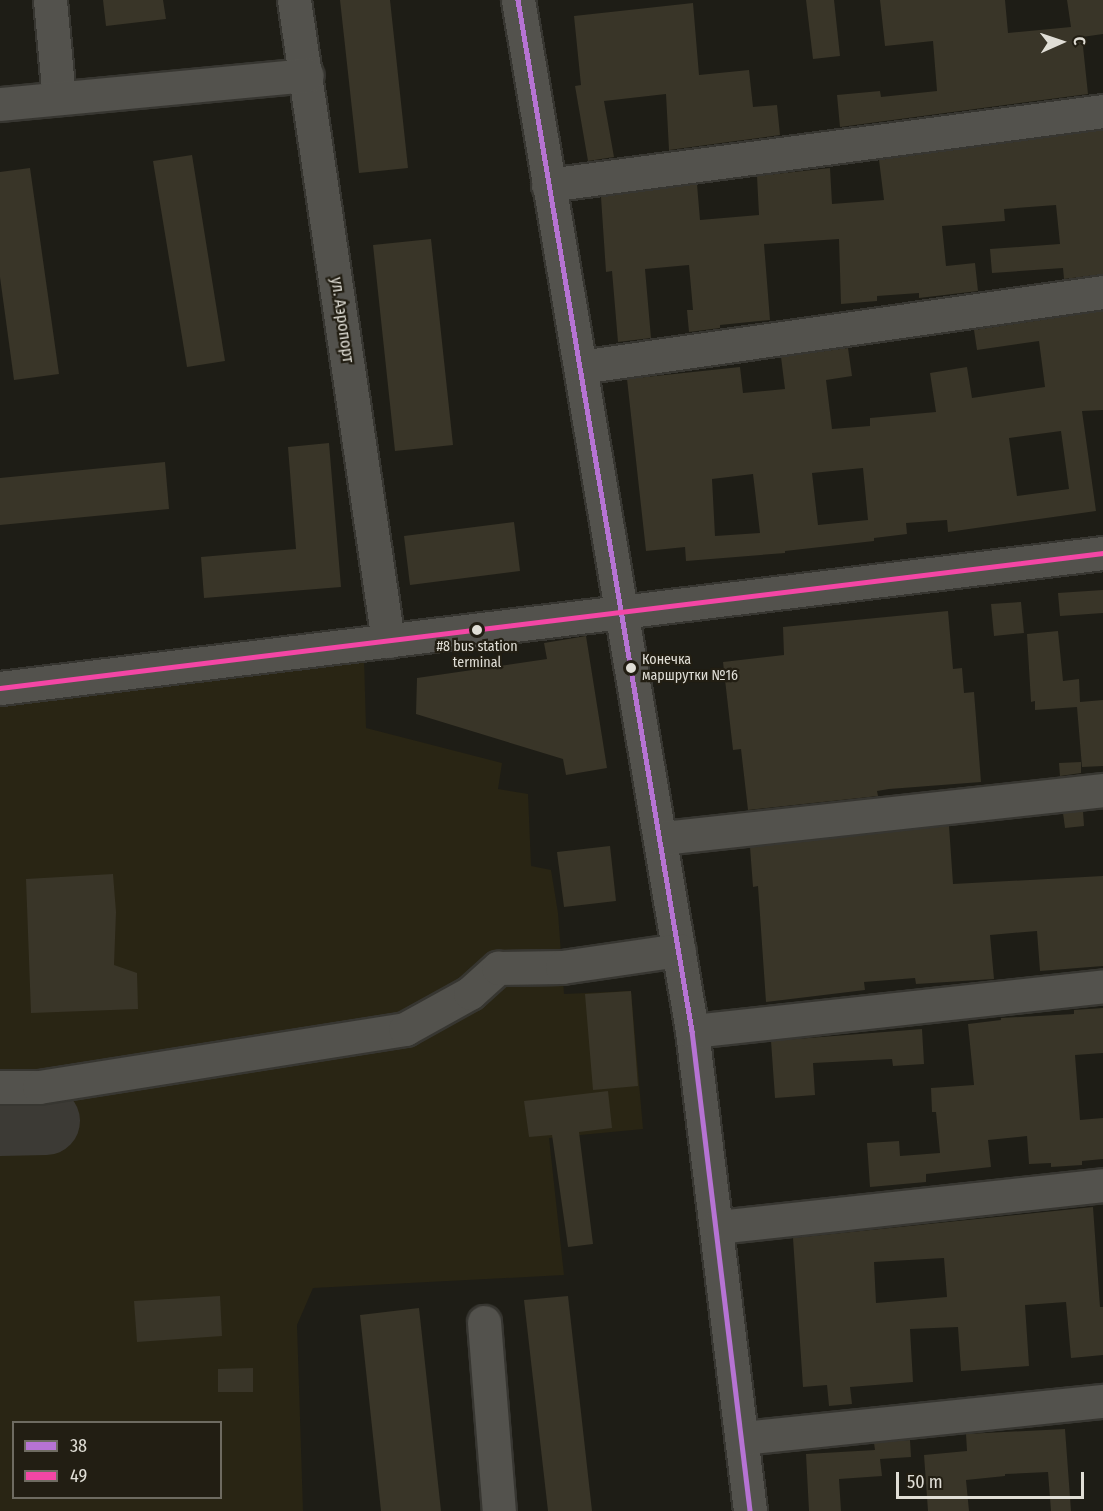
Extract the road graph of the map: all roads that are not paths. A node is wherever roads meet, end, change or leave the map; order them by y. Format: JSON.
{"nodes":[{"id":1,"x":50,"y":0,"type":"edge"},
{"id":2,"x":294,"y":0,"type":"edge"},
{"id":3,"x":527,"y":1,"type":"edge"},
{"id":4,"x":307,"y":75,"type":"junction"},
{"id":5,"x":59,"y":98,"type":"junction"},
{"id":6,"x":0,"y":104,"type":"edge"},
{"id":7,"x":1103,"y":111,"type":"edge"},
{"id":8,"x":548,"y":185,"type":"junction"},
{"id":9,"x":1103,"y":292,"type":"edge"},
{"id":10,"x":580,"y":367,"type":"junction"},
{"id":11,"x":1103,"y":553,"type":"edge"},
{"id":12,"x":622,"y":611,"type":"junction"},
{"id":13,"x":388,"y":641,"type":"junction"},
{"id":14,"x":0,"y":688,"type":"edge"},
{"id":15,"x":1103,"y":790,"type":"edge"},
{"id":16,"x":662,"y":838,"type":"junction"},
{"id":17,"x":679,"y":950,"type":"junction"},
{"id":18,"x":1103,"y":986,"type":"edge"},
{"id":19,"x":692,"y":1031,"type":"junction"},
{"id":20,"x":0,"y":1087,"type":"edge"},
{"id":21,"x":1103,"y":1185,"type":"edge"},
{"id":22,"x":717,"y":1227,"type":"junction"},
{"id":23,"x":484,"y":1322,"type":"dead end"},
{"id":24,"x":1103,"y":1401,"type":"edge"},
{"id":25,"x":743,"y":1438,"type":"junction"},
{"id":26,"x":499,"y":1511,"type":"edge"},
{"id":27,"x":750,"y":1511,"type":"edge"}],
"edges":[{"from":1,"to":5,"type":"street"},
{"from":2,"to":4,"type":"street","name":"ул. Аэропорт"},
{"from":3,"to":8,"type":"street"},
{"from":4,"to":5,"type":"street"},
{"from":4,"to":13,"type":"street","name":"ул. Аэропорт"},
{"from":5,"to":6,"type":"street"},
{"from":7,"to":8,"type":"street"},
{"from":8,"to":10,"type":"street"},
{"from":9,"to":10,"type":"street"},
{"from":10,"to":12,"type":"street"},
{"from":11,"to":12,"type":"street"},
{"from":12,"to":13,"type":"street"},
{"from":12,"to":16,"type":"street"},
{"from":13,"to":14,"type":"street"},
{"from":15,"to":16,"type":"street"},
{"from":16,"to":17,"type":"street"},
{"from":17,"to":19,"type":"street"},
{"from":17,"to":20,"type":"street"},
{"from":18,"to":19,"type":"street"},
{"from":19,"to":22,"type":"street"},
{"from":21,"to":22,"type":"street"},
{"from":22,"to":25,"type":"street"},
{"from":23,"to":26,"type":"street"},
{"from":24,"to":25,"type":"street"},
{"from":25,"to":27,"type":"street"}]}
